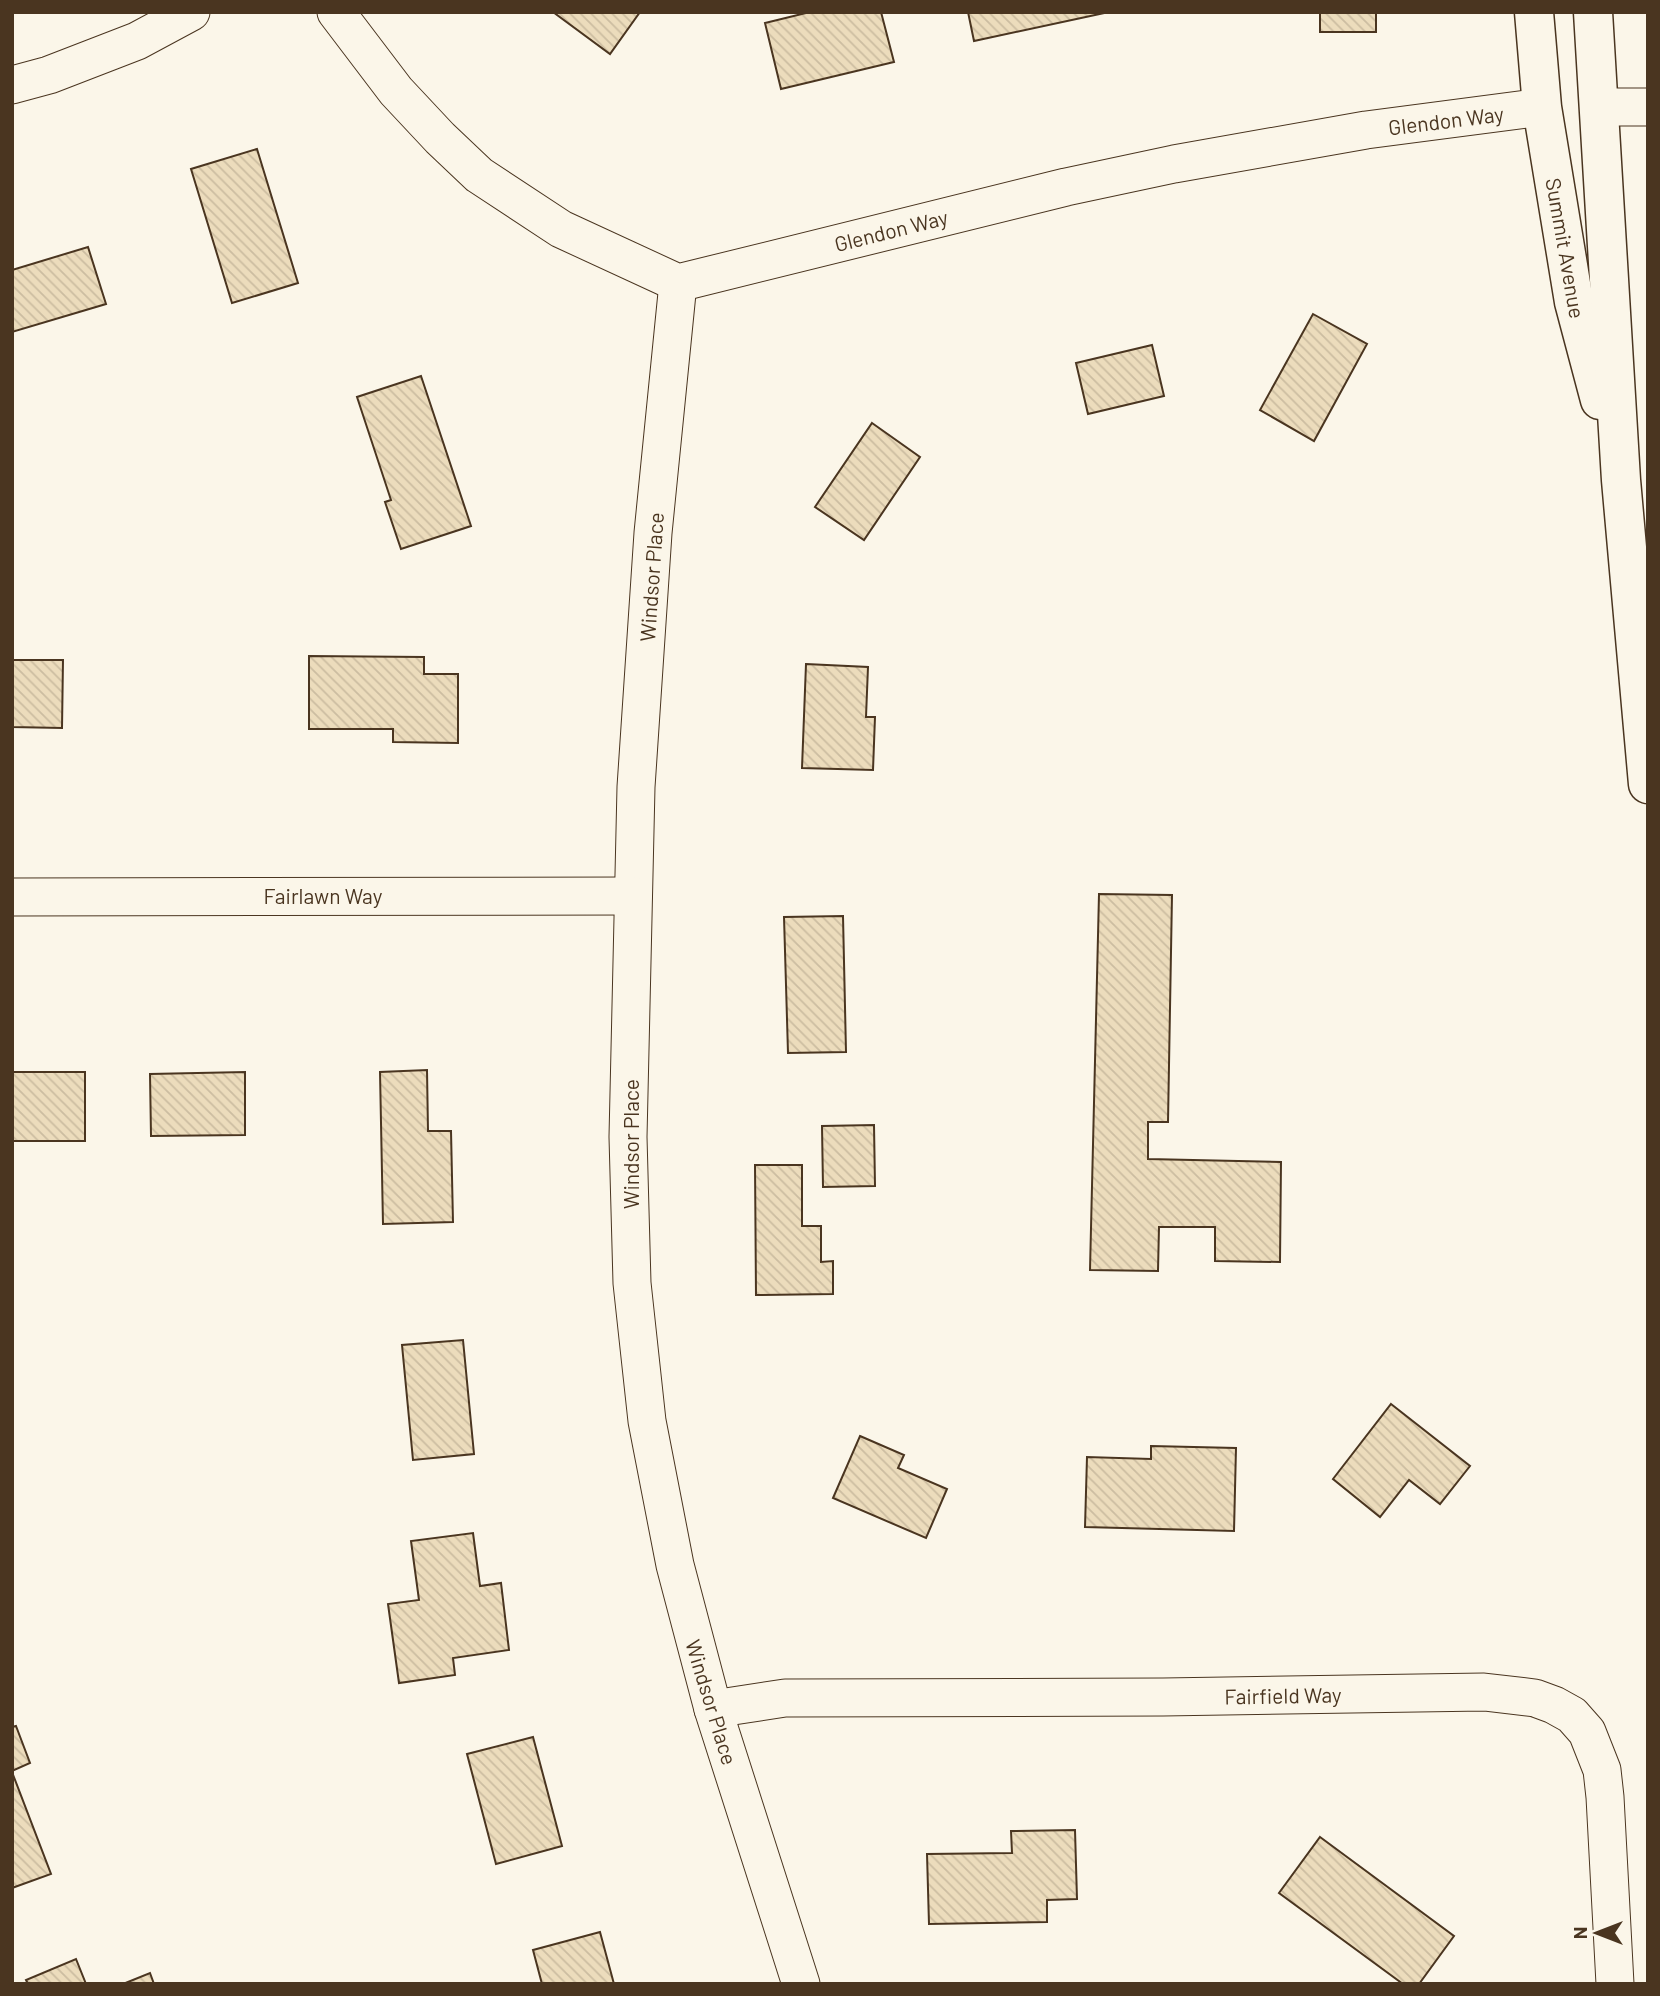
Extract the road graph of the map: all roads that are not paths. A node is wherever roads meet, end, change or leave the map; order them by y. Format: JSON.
{"nodes":[{"id":1,"x":191,"y":12,"type":"edge"},
{"id":2,"x":336,"y":12,"type":"edge"},
{"id":3,"x":1534,"y":12,"type":"edge"},
{"id":4,"x":1593,"y":12,"type":"edge"},
{"id":5,"x":12,"y":85,"type":"edge"},
{"id":6,"x":1542,"y":107,"type":"junction"},
{"id":7,"x":1600,"y":107,"type":"junction"},
{"id":8,"x":1648,"y":107,"type":"edge"},
{"id":9,"x":678,"y":283,"type":"junction"},
{"id":10,"x":1621,"y":480,"type":"junction"},
{"id":11,"x":1648,"y":784,"type":"edge"},
{"id":12,"x":633,"y":896,"type":"junction"},
{"id":13,"x":12,"y":897,"type":"edge"},
{"id":14,"x":713,"y":1709,"type":"junction"},
{"id":15,"x":800,"y":1984,"type":"edge"},
{"id":16,"x":1615,"y":1984,"type":"edge"}],
"edges":[{"from":1,"to":5,"type":"street"},
{"from":2,"to":9,"type":"street"},
{"from":3,"to":6,"type":"main road","name":"Summit Avenue"},
{"from":4,"to":7,"type":"main road","name":"Summit Avenue"},
{"from":6,"to":9,"type":"street","name":"Glendon Way"},
{"from":6,"to":10,"type":"main road","name":"Summit Avenue"},
{"from":7,"to":8,"type":"street"},
{"from":7,"to":10,"type":"main road","name":"Summit Avenue"},
{"from":9,"to":12,"type":"street","name":"Windsor Place"},
{"from":10,"to":11,"type":"main road","name":"Summit Avenue"},
{"from":12,"to":13,"type":"street","name":"Fairlawn Way"},
{"from":12,"to":14,"type":"street","name":"Windsor Place"},
{"from":14,"to":15,"type":"street","name":"Windsor Place"},
{"from":14,"to":16,"type":"street","name":"Fairfield Way"}]}
